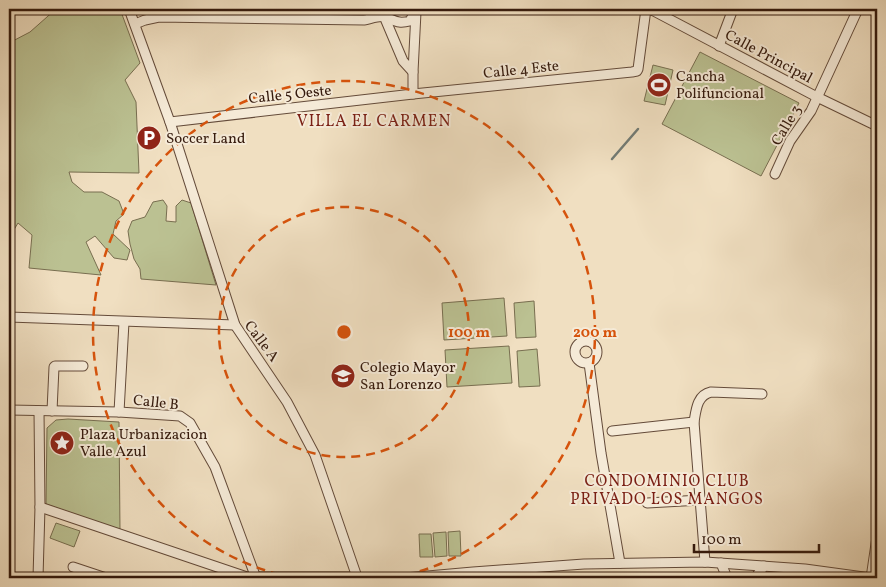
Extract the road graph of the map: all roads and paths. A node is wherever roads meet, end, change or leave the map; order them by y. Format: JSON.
{"nodes":[{"id":1,"x":129,"y":9,"type":"edge"},
{"id":2,"x":416,"y":9,"type":"edge"},
{"id":3,"x":648,"y":9,"type":"edge"},
{"id":4,"x":733,"y":9,"type":"edge"},
{"id":5,"x":858,"y":9,"type":"edge"},
{"id":6,"x":383,"y":12,"type":"edge"},
{"id":7,"x":135,"y":24,"type":"junction"},
{"id":8,"x":719,"y":46,"type":"junction"},
{"id":9,"x":413,"y":72,"type":"junction"},
{"id":10,"x":413,"y":94,"type":"junction"},
{"id":11,"x":817,"y":97,"type":"junction"},
{"id":12,"x":170,"y":122,"type":"junction"},
{"id":13,"x":877,"y":126,"type":"edge"},
{"id":14,"x":775,"y":174,"type":"dead end"},
{"id":15,"x":9,"y":317,"type":"edge"},
{"id":16,"x":124,"y":322,"type":"junction"},
{"id":17,"x":235,"y":325,"type":"junction"},
{"id":18,"x":588,"y":363,"type":"dead end"},
{"id":19,"x":83,"y":366,"type":"dead end"},
{"id":20,"x":762,"y":394,"type":"dead end"},
{"id":21,"x":9,"y":410,"type":"edge"},
{"id":22,"x":39,"y":411,"type":"junction"},
{"id":23,"x":52,"y":411,"type":"junction"},
{"id":24,"x":119,"y":412,"type":"junction"},
{"id":25,"x":694,"y":422,"type":"junction"},
{"id":26,"x":612,"y":431,"type":"dead end"},
{"id":27,"x":701,"y":500,"type":"junction"},
{"id":28,"x":648,"y":502,"type":"dead end"},
{"id":29,"x":40,"y":507,"type":"junction"},
{"id":30,"x":877,"y":537,"type":"edge"},
{"id":31,"x":705,"y":562,"type":"junction"},
{"id":32,"x":620,"y":563,"type":"junction"},
{"id":33,"x":721,"y":563,"type":"junction"},
{"id":34,"x":764,"y":566,"type":"junction"},
{"id":35,"x":73,"y":567,"type":"dead end"},
{"id":36,"x":38,"y":578,"type":"edge"},
{"id":37,"x":106,"y":578,"type":"edge"},
{"id":38,"x":256,"y":578,"type":"edge"},
{"id":39,"x":358,"y":578,"type":"edge"},
{"id":40,"x":405,"y":578,"type":"edge"},
{"id":41,"x":727,"y":578,"type":"edge"},
{"id":42,"x":755,"y":578,"type":"edge"}],
"edges":[{"from":1,"to":7,"type":"street"},
{"from":2,"to":6,"type":"street"},
{"from":2,"to":9,"type":"street"},
{"from":3,"to":8,"type":"street","name":"Calle Principal"},
{"from":3,"to":10,"type":"street","name":"Calle 4 Este"},
{"from":4,"to":8,"type":"street"},
{"from":5,"to":11,"type":"street","name":"Calle 3"},
{"from":6,"to":7,"type":"street"},
{"from":6,"to":9,"type":"street"},
{"from":7,"to":12,"type":"street"},
{"from":8,"to":11,"type":"street","name":"Calle Principal"},
{"from":9,"to":10,"type":"street"},
{"from":10,"to":12,"type":"street","name":"Calle 5 Oeste"},
{"from":11,"to":13,"type":"street","name":"Calle Principal"},
{"from":11,"to":14,"type":"street","name":"Calle 3"},
{"from":12,"to":17,"type":"street"},
{"from":15,"to":16,"type":"street","name":"Calle A"},
{"from":16,"to":17,"type":"street","name":"Calle A"},
{"from":16,"to":24,"type":"street"},
{"from":17,"to":39,"type":"street","name":"Calle A"},
{"from":18,"to":32,"type":"street"},
{"from":19,"to":23,"type":"street"},
{"from":20,"to":25,"type":"street"},
{"from":21,"to":22,"type":"street","name":"Calle B"},
{"from":22,"to":23,"type":"street","name":"Calle B"},
{"from":22,"to":29,"type":"street"},
{"from":23,"to":24,"type":"street","name":"Calle B"},
{"from":24,"to":38,"type":"street","name":"Calle B"},
{"from":25,"to":26,"type":"street"},
{"from":25,"to":27,"type":"street"},
{"from":27,"to":28,"type":"street"},
{"from":27,"to":31,"type":"street"},
{"from":29,"to":36,"type":"street"},
{"from":29,"to":38,"type":"street"},
{"from":30,"to":34,"type":"street"},
{"from":31,"to":32,"type":"street"},
{"from":31,"to":33,"type":"street"},
{"from":32,"to":40,"type":"street"},
{"from":33,"to":34,"type":"street"},
{"from":33,"to":41,"type":"street"},
{"from":34,"to":42,"type":"street"},
{"from":35,"to":37,"type":"street"},
{"from":38,"to":39,"type":"street"}]}
